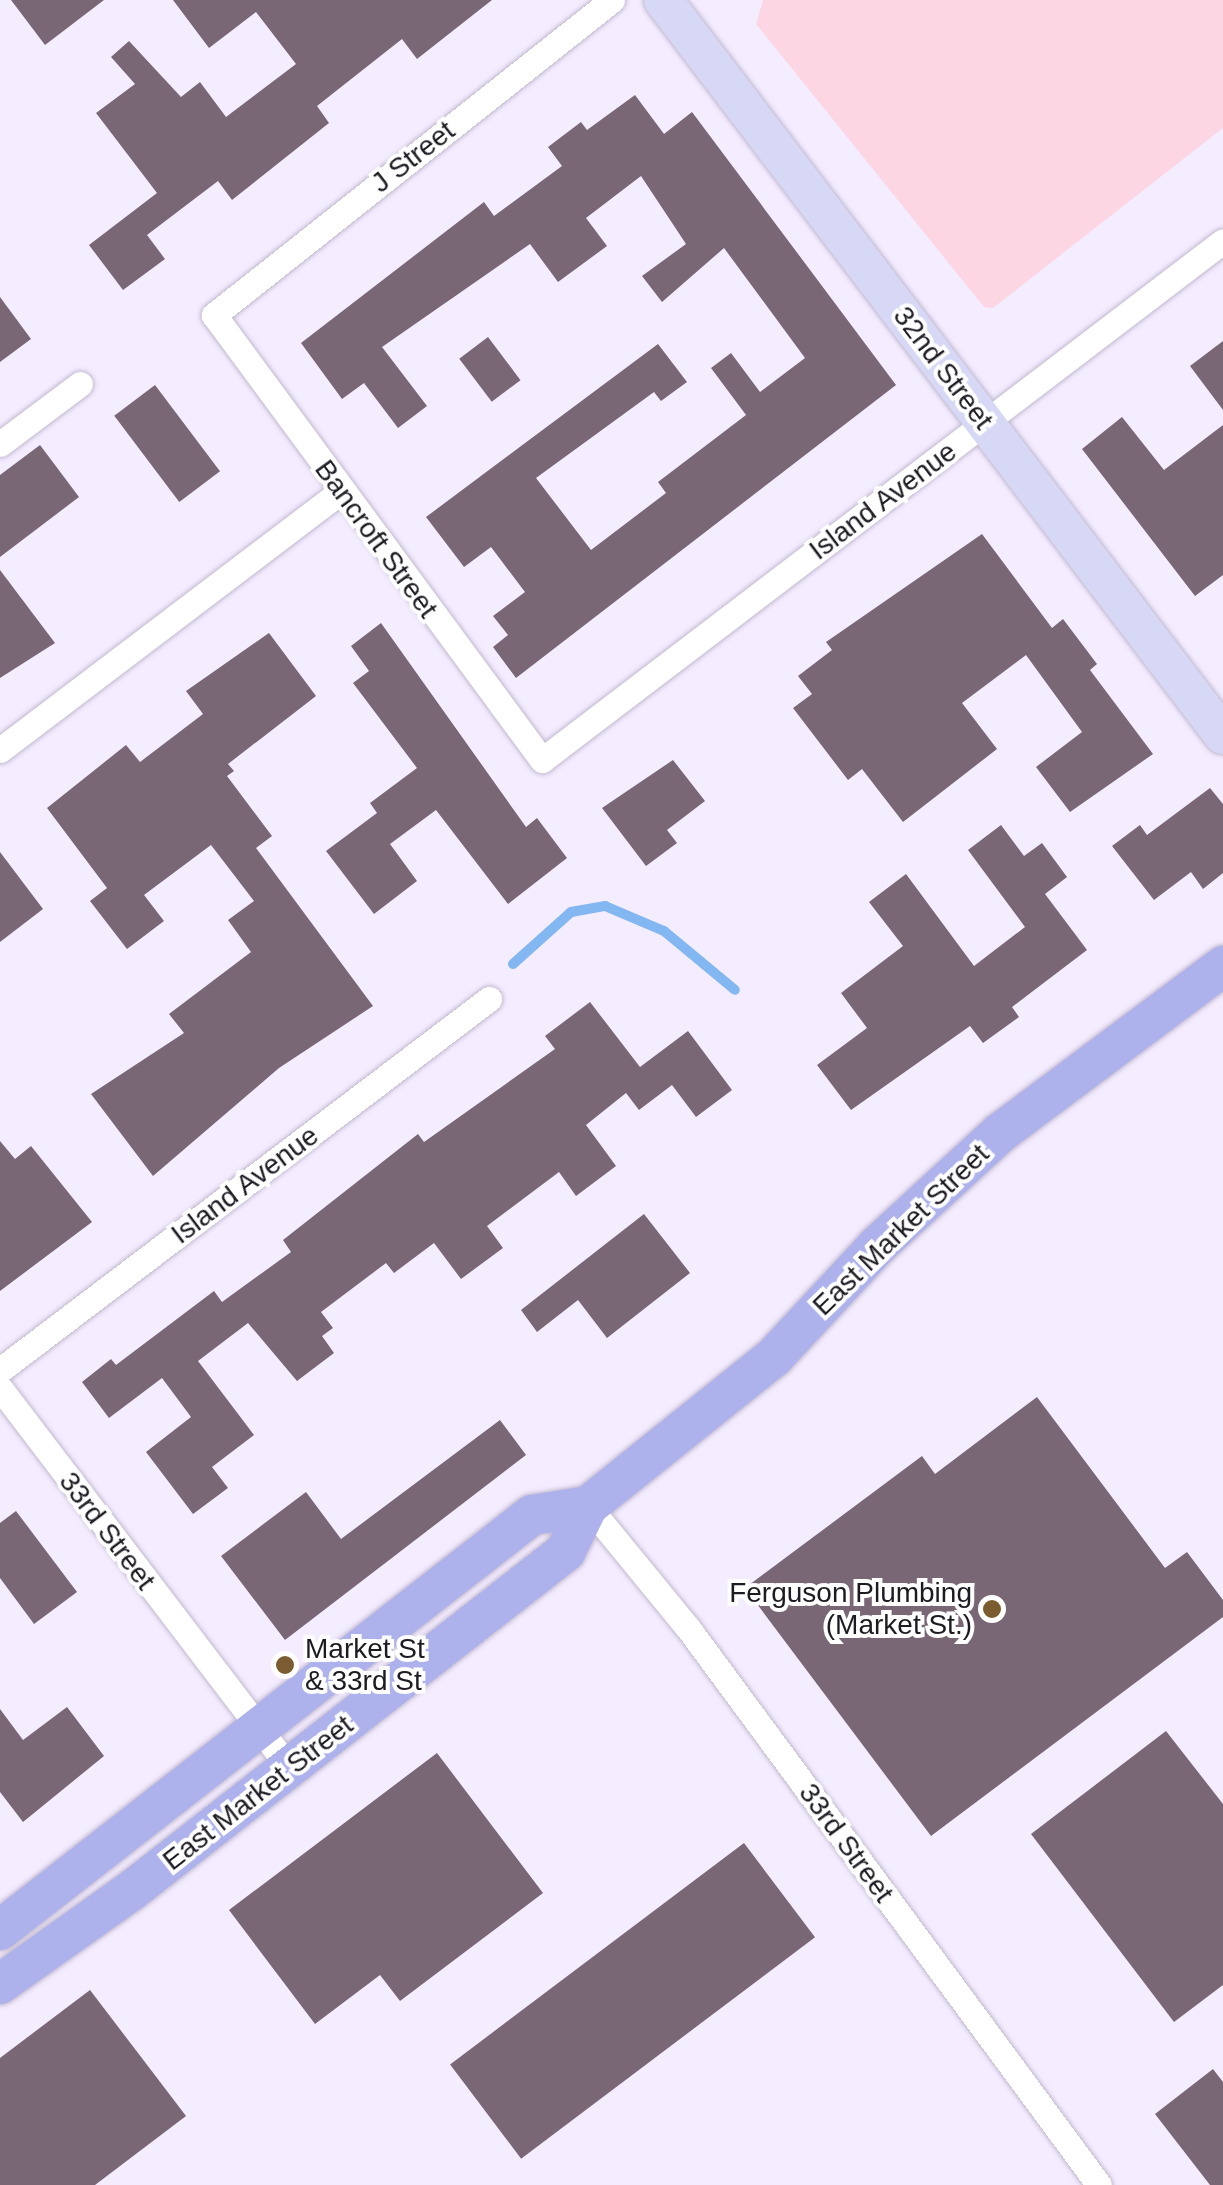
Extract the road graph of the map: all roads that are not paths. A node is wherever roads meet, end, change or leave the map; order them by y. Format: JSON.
{"nodes":[{"id":1,"x":612,"y":0,"type":"edge"},
{"id":2,"x":664,"y":0,"type":"edge"},
{"id":3,"x":1223,"y":240,"type":"edge"},
{"id":4,"x":214,"y":314,"type":"joint"},
{"id":5,"x":80,"y":384,"type":"dead end"},
{"id":6,"x":985,"y":423,"type":"junction"},
{"id":7,"x":0,"y":444,"type":"edge"},
{"id":8,"x":343,"y":490,"type":"junction"},
{"id":9,"x":1223,"y":735,"type":"edge"},
{"id":10,"x":0,"y":750,"type":"edge"},
{"id":11,"x":542,"y":760,"type":"joint"},
{"id":12,"x":1223,"y":966,"type":"edge"},
{"id":13,"x":489,"y":999,"type":"dead end"},
{"id":14,"x":0,"y":1370,"type":"edge"},
{"id":15,"x":0,"y":1388,"type":"edge"},
{"id":16,"x":588,"y":1506,"type":"junction"},
{"id":17,"x":259,"y":1730,"type":"junction"},
{"id":18,"x":290,"y":1768,"type":"junction"},
{"id":19,"x":0,"y":1930,"type":"edge"},
{"id":20,"x":0,"y":1984,"type":"edge"},
{"id":21,"x":1099,"y":2185,"type":"edge"}],
"edges":[{"from":1,"to":4,"type":"street","name":"J Street"},
{"from":2,"to":6,"type":"main road","name":"32nd Street"},
{"from":3,"to":6,"type":"street","name":"Island Avenue"},
{"from":4,"to":8,"type":"street","name":"Bancroft Street"},
{"from":5,"to":7,"type":"street"},
{"from":6,"to":9,"type":"main road","name":"32nd Street"},
{"from":6,"to":11,"type":"street","name":"Island Avenue"},
{"from":8,"to":10,"type":"street"},
{"from":8,"to":11,"type":"street","name":"Bancroft Street"},
{"from":12,"to":16,"type":"main road","name":"East Market Street"},
{"from":13,"to":14,"type":"street","name":"Island Avenue"},
{"from":15,"to":17,"type":"street","name":"33rd Street"},
{"from":16,"to":17,"type":"main road","name":"East Market Street"},
{"from":16,"to":18,"type":"main road","name":"East Market Street"},
{"from":16,"to":21,"type":"street","name":"33rd Street"},
{"from":17,"to":18,"type":"street","name":"33rd Street"},
{"from":17,"to":19,"type":"main road","name":"East Market Street"},
{"from":18,"to":20,"type":"main road","name":"East Market Street"}]}
